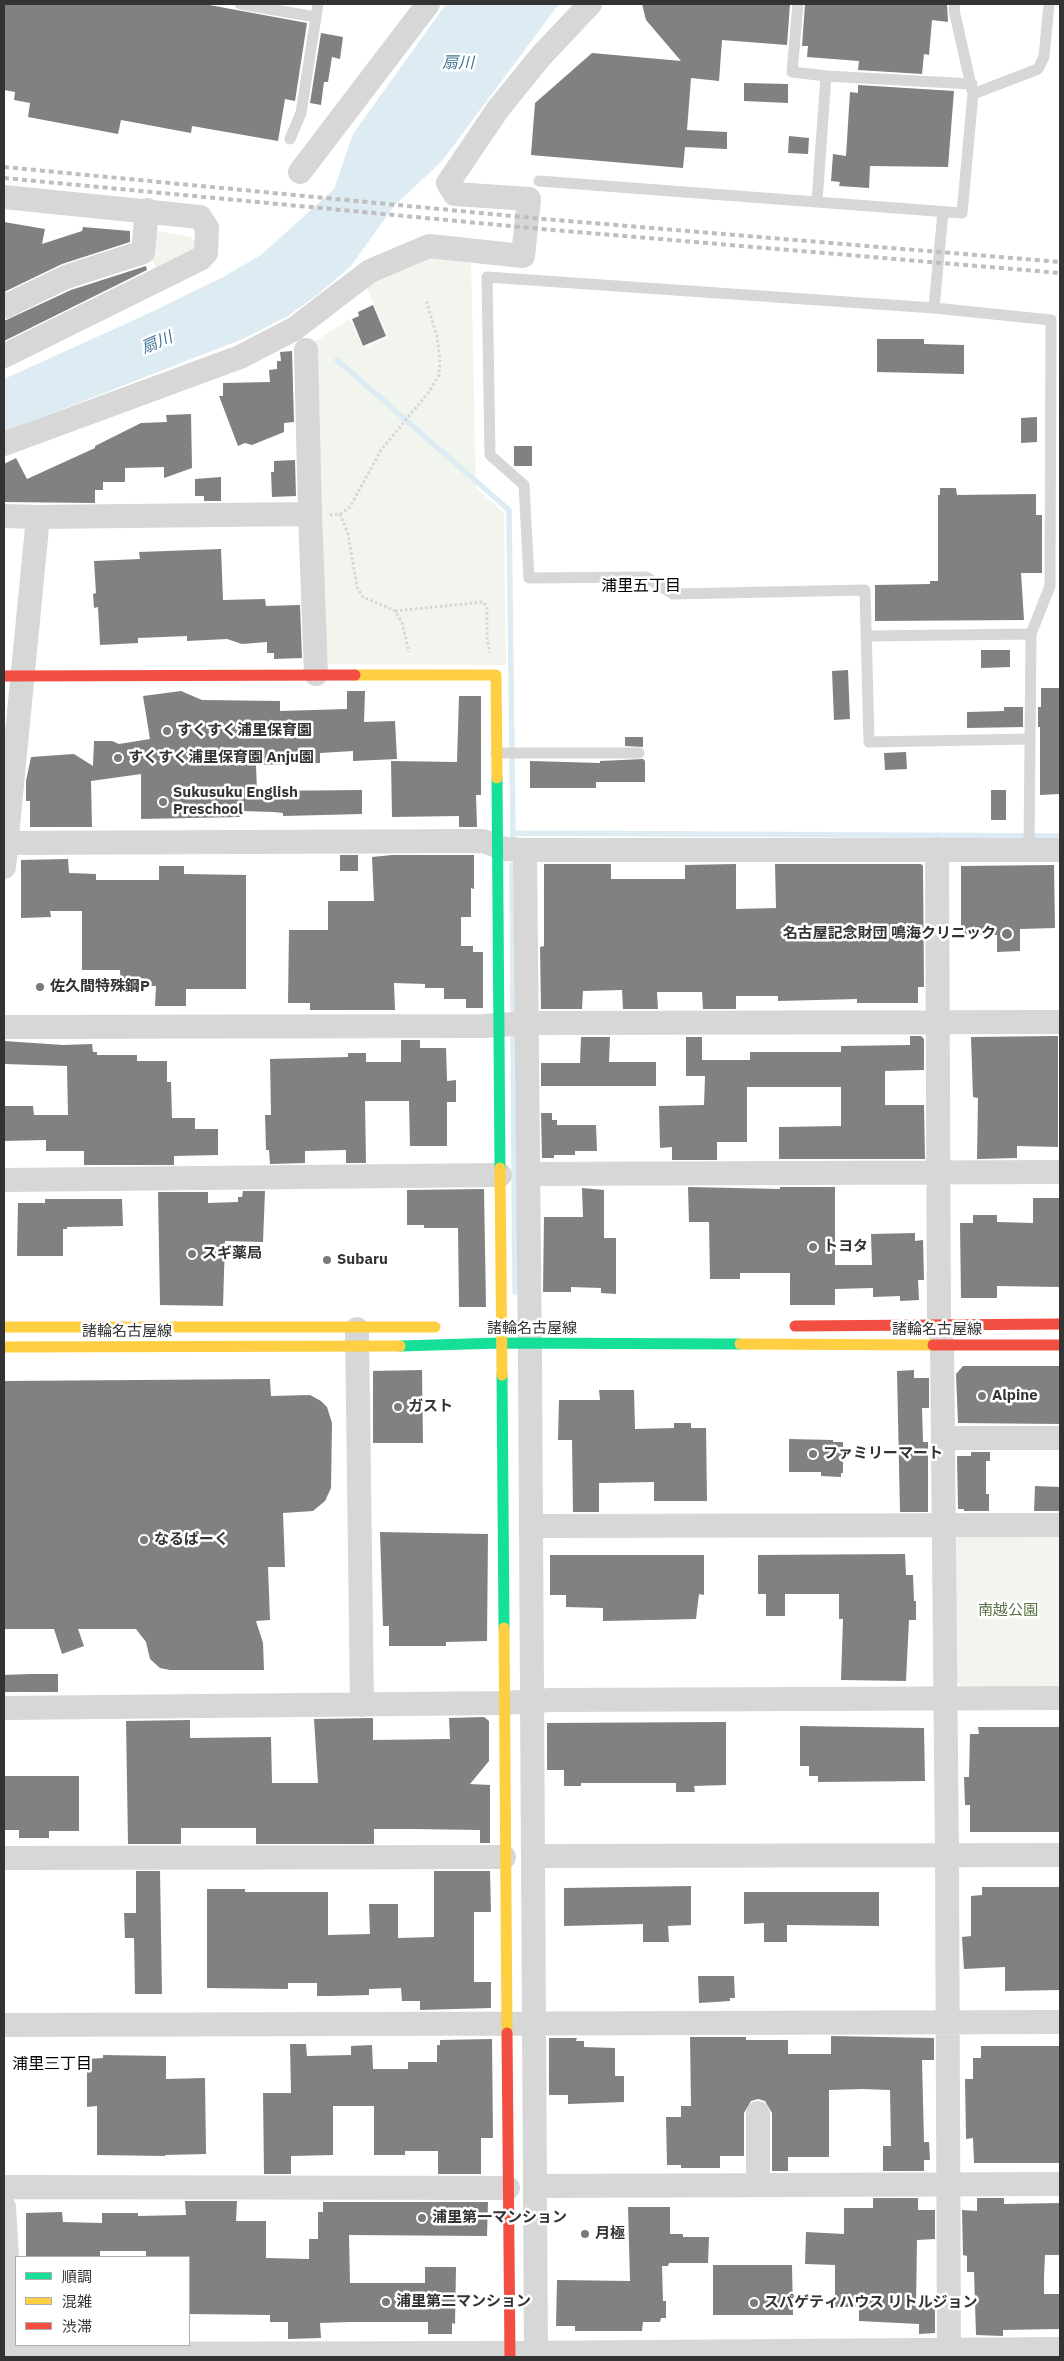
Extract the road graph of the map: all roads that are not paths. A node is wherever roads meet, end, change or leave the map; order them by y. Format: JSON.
{"nodes":[{"id":1,"x":240,"y":4,"type":"edge"},
{"id":2,"x":318,"y":4,"type":"edge"},
{"id":3,"x":428,"y":4,"type":"edge"},
{"id":4,"x":590,"y":4,"type":"edge"},
{"id":5,"x":798,"y":4,"type":"edge"},
{"id":6,"x":955,"y":4,"type":"edge"},
{"id":7,"x":1049,"y":4,"type":"edge"},
{"id":8,"x":316,"y":17,"type":"junction"},
{"id":9,"x":826,"y":76,"type":"junction"},
{"id":10,"x":972,"y":89,"type":"junction"},
{"id":11,"x":290,"y":138,"type":"dead end"},
{"id":12,"x":300,"y":172,"type":"dead end"},
{"id":13,"x":539,"y":181,"type":"dead end"},
{"id":14,"x":4,"y":197,"type":"edge"},
{"id":15,"x":817,"y":202,"type":"junction"},
{"id":16,"x":147,"y":210,"type":"junction"},
{"id":17,"x":943,"y":212,"type":"junction"},
{"id":18,"x":4,"y":307,"type":"edge"},
{"id":19,"x":934,"y":308,"type":"junction"},
{"id":20,"x":306,"y":350,"type":"dead end"},
{"id":21,"x":4,"y":356,"type":"edge"},
{"id":22,"x":4,"y":444,"type":"edge"},
{"id":23,"x":310,"y":514,"type":"junction"},
{"id":24,"x":4,"y":516,"type":"edge"},
{"id":25,"x":38,"y":517,"type":"junction"},
{"id":26,"x":1031,"y":634,"type":"junction"},
{"id":27,"x":867,"y":636,"type":"junction"},
{"id":28,"x":316,"y":674,"type":"junction"},
{"id":29,"x":13,"y":676,"type":"edge"},
{"id":30,"x":1029,"y":739,"type":"junction"},
{"id":31,"x":506,"y":753,"type":"junction"},
{"id":32,"x":639,"y":753,"type":"dead end"},
{"id":33,"x":1029,"y":840,"type":"junction"},
{"id":34,"x":6,"y":843,"type":"junction"},
{"id":35,"x":497,"y":846,"type":"junction"},
{"id":36,"x":936,"y":849,"type":"junction"},
{"id":37,"x":525,"y":850,"type":"junction"},
{"id":38,"x":1060,"y":850,"type":"edge"},
{"id":39,"x":4,"y":867,"type":"edge"},
{"id":40,"x":937,"y":1022,"type":"junction"},
{"id":41,"x":1060,"y":1022,"type":"edge"},
{"id":42,"x":527,"y":1023,"type":"junction"},
{"id":43,"x":498,"y":1025,"type":"junction"},
{"id":44,"x":4,"y":1027,"type":"edge"},
{"id":45,"x":940,"y":1172,"type":"junction"},
{"id":46,"x":1060,"y":1172,"type":"edge"},
{"id":47,"x":528,"y":1174,"type":"junction"},
{"id":48,"x":500,"y":1175,"type":"junction"},
{"id":49,"x":4,"y":1180,"type":"edge"},
{"id":50,"x":1060,"y":1324,"type":"edge"},
{"id":51,"x":778,"y":1326,"type":"dead end"},
{"id":52,"x":4,"y":1327,"type":"edge"},
{"id":53,"x":443,"y":1327,"type":"dead end"},
{"id":54,"x":518,"y":1329,"type":"junction"},
{"id":55,"x":941,"y":1335,"type":"junction"},
{"id":56,"x":358,"y":1337,"type":"junction"},
{"id":57,"x":501,"y":1343,"type":"junction"},
{"id":58,"x":1060,"y":1345,"type":"edge"},
{"id":59,"x":4,"y":1347,"type":"edge"},
{"id":60,"x":943,"y":1438,"type":"junction"},
{"id":61,"x":1060,"y":1438,"type":"edge"},
{"id":62,"x":1060,"y":1525,"type":"edge"},
{"id":63,"x":532,"y":1526,"type":"junction"},
{"id":64,"x":944,"y":1526,"type":"junction"},
{"id":65,"x":1060,"y":1698,"type":"edge"},
{"id":66,"x":944,"y":1699,"type":"junction"},
{"id":67,"x":532,"y":1700,"type":"junction"},
{"id":68,"x":503,"y":1703,"type":"junction"},
{"id":69,"x":362,"y":1705,"type":"junction"},
{"id":70,"x":4,"y":1708,"type":"edge"},
{"id":71,"x":1060,"y":1854,"type":"edge"},
{"id":72,"x":534,"y":1856,"type":"junction"},
{"id":73,"x":947,"y":1856,"type":"junction"},
{"id":74,"x":504,"y":1857,"type":"junction"},
{"id":75,"x":4,"y":1858,"type":"edge"},
{"id":76,"x":948,"y":2022,"type":"junction"},
{"id":77,"x":1060,"y":2022,"type":"edge"},
{"id":78,"x":506,"y":2023,"type":"junction"},
{"id":79,"x":535,"y":2023,"type":"junction"},
{"id":80,"x":4,"y":2025,"type":"edge"},
{"id":81,"x":758,"y":2113,"type":"dead end"},
{"id":82,"x":948,"y":2184,"type":"junction"},
{"id":83,"x":1060,"y":2184,"type":"edge"},
{"id":84,"x":758,"y":2185,"type":"junction"},
{"id":85,"x":536,"y":2186,"type":"junction"},
{"id":86,"x":4,"y":2187,"type":"edge"},
{"id":87,"x":508,"y":2188,"type":"junction"},
{"id":88,"x":4,"y":2207,"type":"edge"},
{"id":89,"x":1060,"y":2349,"type":"edge"},
{"id":90,"x":949,"y":2353,"type":"edge"},
{"id":91,"x":9,"y":2355,"type":"edge"},
{"id":92,"x":510,"y":2355,"type":"edge"},
{"id":93,"x":536,"y":2355,"type":"edge"}],
"edges":[{"from":1,"to":8,"type":"lane"},
{"from":2,"to":8,"type":"lane"},
{"from":3,"to":12,"type":"street"},
{"from":4,"to":22,"type":"street"},
{"from":5,"to":9,"type":"lane"},
{"from":6,"to":10,"type":"lane"},
{"from":7,"to":10,"type":"lane"},
{"from":8,"to":11,"type":"lane"},
{"from":9,"to":10,"type":"lane"},
{"from":9,"to":15,"type":"lane"},
{"from":10,"to":17,"type":"lane"},
{"from":13,"to":15,"type":"lane"},
{"from":14,"to":16,"type":"street"},
{"from":15,"to":17,"type":"lane"},
{"from":16,"to":18,"type":"street"},
{"from":16,"to":21,"type":"street"},
{"from":17,"to":19,"type":"lane"},
{"from":19,"to":26,"type":"lane"},
{"from":19,"to":27,"type":"lane"},
{"from":20,"to":23,"type":"street"},
{"from":23,"to":25,"type":"street"},
{"from":23,"to":28,"type":"street"},
{"from":24,"to":25,"type":"street"},
{"from":25,"to":29,"type":"street"},
{"from":26,"to":27,"type":"lane"},
{"from":26,"to":30,"type":"lane"},
{"from":27,"to":30,"type":"lane"},
{"from":28,"to":29,"type":"street"},
{"from":28,"to":31,"type":"street"},
{"from":29,"to":34,"type":"street"},
{"from":30,"to":33,"type":"lane"},
{"from":31,"to":32,"type":"lane"},
{"from":31,"to":35,"type":"street"},
{"from":33,"to":36,"type":"street"},
{"from":33,"to":38,"type":"street"},
{"from":34,"to":35,"type":"street"},
{"from":34,"to":39,"type":"street"},
{"from":35,"to":37,"type":"street"},
{"from":35,"to":43,"type":"street"},
{"from":36,"to":37,"type":"street"},
{"from":36,"to":40,"type":"street"},
{"from":37,"to":42,"type":"street"},
{"from":40,"to":41,"type":"street"},
{"from":40,"to":42,"type":"street"},
{"from":40,"to":45,"type":"street"},
{"from":42,"to":43,"type":"street"},
{"from":42,"to":47,"type":"street"},
{"from":43,"to":44,"type":"street"},
{"from":43,"to":48,"type":"street"},
{"from":45,"to":46,"type":"street"},
{"from":45,"to":47,"type":"street"},
{"from":45,"to":55,"type":"street"},
{"from":47,"to":54,"type":"street"},
{"from":48,"to":49,"type":"street"},
{"from":48,"to":54,"type":"street"},
{"from":50,"to":55,"type":"street","name":"諸輪名古屋線"},
{"from":51,"to":55,"type":"street","name":"諸輪名古屋線"},
{"from":52,"to":56,"type":"street","name":"諸輪名古屋線"},
{"from":53,"to":56,"type":"street","name":"諸輪名古屋線"},
{"from":54,"to":55,"type":"street","name":"諸輪名古屋線"},
{"from":54,"to":57,"type":"street"},
{"from":54,"to":57,"type":"street","name":"諸輪名古屋線"},
{"from":54,"to":63,"type":"street"},
{"from":55,"to":58,"type":"street","name":"諸輪名古屋線"},
{"from":55,"to":60,"type":"street"},
{"from":56,"to":57,"type":"street","name":"諸輪名古屋線"},
{"from":56,"to":59,"type":"street","name":"諸輪名古屋線"},
{"from":56,"to":69,"type":"street"},
{"from":57,"to":68,"type":"street"},
{"from":60,"to":61,"type":"street"},
{"from":60,"to":64,"type":"street"},
{"from":62,"to":64,"type":"street"},
{"from":63,"to":64,"type":"street"},
{"from":63,"to":67,"type":"street"},
{"from":64,"to":66,"type":"street"},
{"from":65,"to":66,"type":"street"},
{"from":66,"to":67,"type":"street"},
{"from":66,"to":73,"type":"street"},
{"from":67,"to":68,"type":"street"},
{"from":67,"to":72,"type":"street"},
{"from":68,"to":69,"type":"street"},
{"from":68,"to":74,"type":"street"},
{"from":69,"to":70,"type":"street"},
{"from":71,"to":73,"type":"street"},
{"from":72,"to":73,"type":"street"},
{"from":72,"to":79,"type":"street"},
{"from":73,"to":76,"type":"street"},
{"from":74,"to":75,"type":"street"},
{"from":74,"to":78,"type":"street"},
{"from":76,"to":77,"type":"street"},
{"from":76,"to":79,"type":"street"},
{"from":76,"to":82,"type":"street"},
{"from":78,"to":79,"type":"street"},
{"from":78,"to":80,"type":"street"},
{"from":78,"to":87,"type":"street"},
{"from":79,"to":85,"type":"street"},
{"from":81,"to":84,"type":"street"},
{"from":82,"to":83,"type":"street"},
{"from":82,"to":84,"type":"street"},
{"from":82,"to":90,"type":"street"},
{"from":84,"to":85,"type":"street"},
{"from":85,"to":93,"type":"street"},
{"from":86,"to":87,"type":"street"},
{"from":87,"to":92,"type":"street"},
{"from":88,"to":91,"type":"street"},
{"from":89,"to":90,"type":"street"},
{"from":90,"to":93,"type":"street"},
{"from":91,"to":92,"type":"street"},
{"from":92,"to":93,"type":"street"}]}
